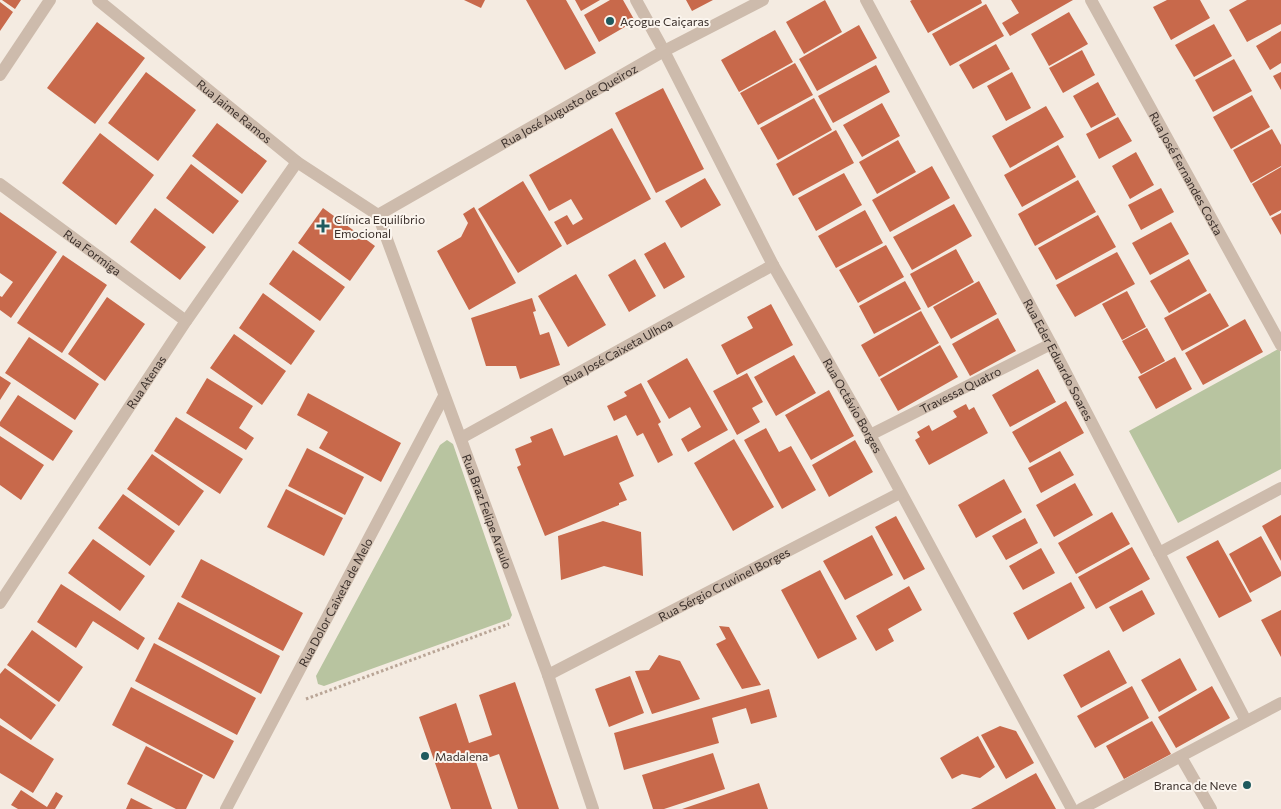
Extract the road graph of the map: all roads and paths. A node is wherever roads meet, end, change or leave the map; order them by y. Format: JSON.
{"nodes":[{"id":1,"x":50,"y":0,"type":"edge"},
{"id":2,"x":98,"y":0,"type":"edge"},
{"id":3,"x":636,"y":0,"type":"edge"},
{"id":4,"x":763,"y":0,"type":"edge"},
{"id":5,"x":866,"y":0,"type":"edge"},
{"id":6,"x":1091,"y":0,"type":"edge"},
{"id":7,"x":664,"y":51,"type":"junction"},
{"id":8,"x":0,"y":75,"type":"edge"},
{"id":9,"x":297,"y":162,"type":"junction"},
{"id":10,"x":0,"y":184,"type":"edge"},
{"id":11,"x":378,"y":215,"type":"junction"},
{"id":12,"x":773,"y":265,"type":"junction"},
{"id":13,"x":186,"y":321,"type":"junction"},
{"id":14,"x":1051,"y":344,"type":"junction"},
{"id":15,"x":1281,"y":345,"type":"edge"},
{"id":16,"x":444,"y":396,"type":"junction"},
{"id":17,"x":870,"y":435,"type":"junction"},
{"id":18,"x":461,"y":438,"type":"junction"},
{"id":19,"x":1281,"y":488,"type":"edge"},
{"id":20,"x":900,"y":492,"type":"junction"},
{"id":21,"x":1159,"y":553,"type":"junction"},
{"id":22,"x":0,"y":603,"type":"edge"},
{"id":23,"x":526,"y":618,"type":"junction"},
{"id":24,"x":548,"y":675,"type":"junction"},
{"id":25,"x":1281,"y":703,"type":"edge"},
{"id":26,"x":279,"y":709,"type":"junction"},
{"id":27,"x":1246,"y":721,"type":"junction"},
{"id":28,"x":1181,"y":757,"type":"junction"},
{"id":29,"x":226,"y":809,"type":"edge"},
{"id":30,"x":593,"y":809,"type":"edge"},
{"id":31,"x":1072,"y":809,"type":"edge"},
{"id":32,"x":1081,"y":809,"type":"edge"},
{"id":33,"x":1211,"y":809,"type":"edge"}],
"edges":[{"from":1,"to":8,"type":"street"},
{"from":2,"to":9,"type":"street","name":"Rua Jaime Ramos"},
{"from":3,"to":7,"type":"street","name":"Rua Octávio Borges"},
{"from":4,"to":7,"type":"street","name":"Rua José Augusto de Queiroz"},
{"from":5,"to":14,"type":"street","name":"Rua Eder Eduardo Soares"},
{"from":6,"to":15,"type":"street","name":"Rua José Fernandes Costa"},
{"from":7,"to":11,"type":"street","name":"Rua José Augusto de Queiroz"},
{"from":7,"to":12,"type":"street","name":"Rua Octávio Borges"},
{"from":9,"to":11,"type":"street","name":"Rua Jaime Ramos"},
{"from":9,"to":13,"type":"street","name":"Rua Atenas"},
{"from":10,"to":13,"type":"street","name":"Rua Formiga"},
{"from":11,"to":16,"type":"street","name":"Rua Braz Felipe Araulo"},
{"from":12,"to":17,"type":"street","name":"Rua Octávio Borges"},
{"from":12,"to":18,"type":"street","name":"Rua José Caixeta Ulhoa"},
{"from":13,"to":22,"type":"street","name":"Rua Atenas"},
{"from":14,"to":17,"type":"street","name":"Travessa Quatro"},
{"from":14,"to":21,"type":"street","name":"Rua Eder Eduardo Soares"},
{"from":16,"to":18,"type":"street","name":"Rua Braz Felipe Araulo"},
{"from":16,"to":26,"type":"street","name":"Rua Dolor Caixeta de Melo"},
{"from":17,"to":20,"type":"street","name":"Rua Octávio Borges"},
{"from":18,"to":23,"type":"street","name":"Rua Braz Felipe Araulo"},
{"from":19,"to":21,"type":"street"},
{"from":20,"to":24,"type":"street","name":"Rua Sérgio Cruvinel Borges"},
{"from":20,"to":31,"type":"street","name":"Rua Octávio Borges"},
{"from":21,"to":27,"type":"street","name":"Rua Eder Eduardo Soares"},
{"from":23,"to":24,"type":"street","name":"Rua Braz Felipe Araulo"},
{"from":23,"to":26,"type":"path"},
{"from":24,"to":30,"type":"street","name":"Rua Braz Felipe Araulo"},
{"from":25,"to":27,"type":"street"},
{"from":26,"to":29,"type":"street","name":"Rua Dolor Caixeta de Melo"},
{"from":27,"to":28,"type":"street"},
{"from":28,"to":32,"type":"street"},
{"from":28,"to":33,"type":"street"}]}
